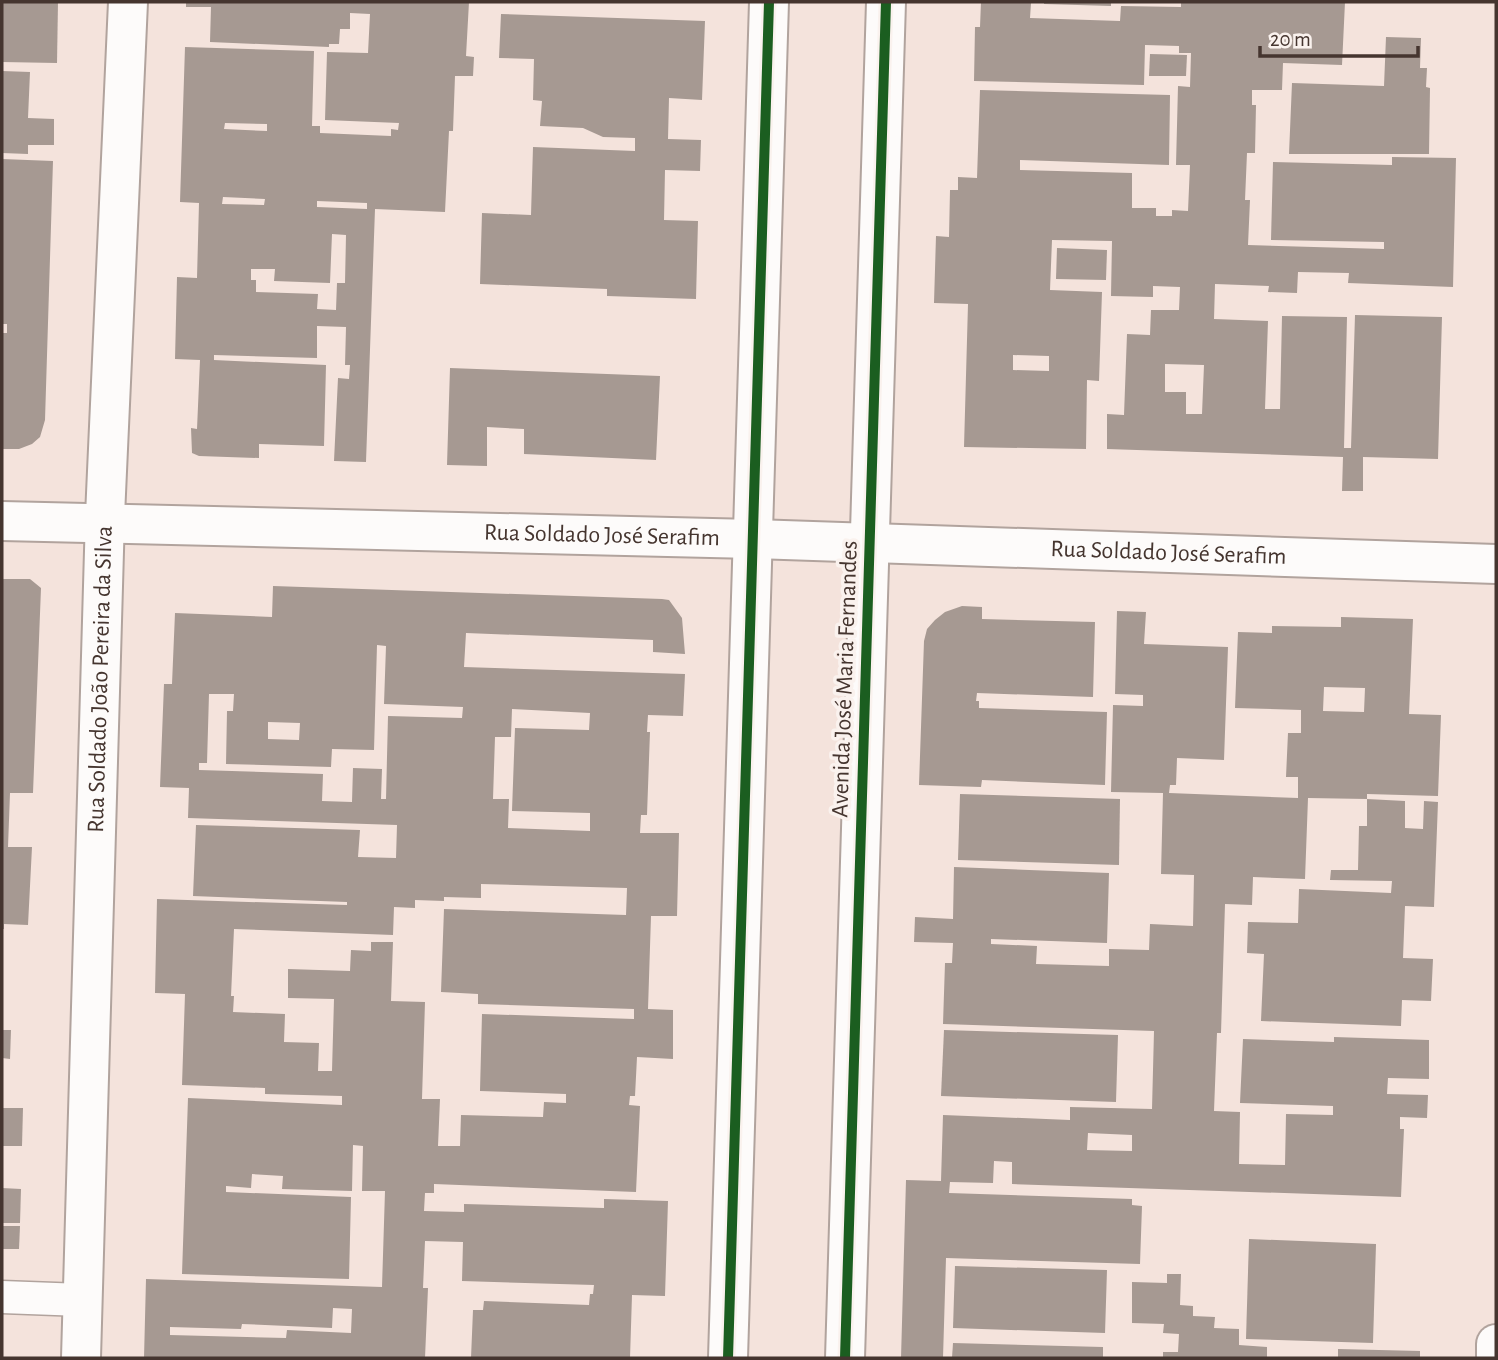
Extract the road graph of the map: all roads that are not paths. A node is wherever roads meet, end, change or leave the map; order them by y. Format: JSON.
{"nodes":[{"id":1,"x":128,"y":2,"type":"edge"},
{"id":2,"x":769,"y":2,"type":"edge"},
{"id":3,"x":886,"y":2,"type":"edge"},
{"id":4,"x":2,"y":521,"type":"edge"},
{"id":5,"x":105,"y":523,"type":"junction"},
{"id":6,"x":753,"y":539,"type":"junction"},
{"id":7,"x":871,"y":543,"type":"junction"},
{"id":8,"x":1496,"y":564,"type":"edge"},
{"id":9,"x":2,"y":1297,"type":"edge"},
{"id":10,"x":82,"y":1300,"type":"junction"},
{"id":11,"x":1496,"y":1344,"type":"edge"},
{"id":12,"x":80,"y":1358,"type":"edge"},
{"id":13,"x":728,"y":1358,"type":"edge"},
{"id":14,"x":845,"y":1358,"type":"edge"},
{"id":15,"x":1496,"y":1358,"type":"edge"}],
"edges":[{"from":1,"to":5,"type":"street","name":"Rua Soldado João Pereira da Silva"},
{"from":2,"to":6,"type":"street"},
{"from":3,"to":7,"type":"street","name":"Avenida José Maria Fernandes"},
{"from":4,"to":5,"type":"street","name":"Rua Soldado José Serafim"},
{"from":5,"to":6,"type":"street","name":"Rua Soldado José Serafim"},
{"from":5,"to":10,"type":"street","name":"Rua Soldado João Pereira da Silva"},
{"from":6,"to":7,"type":"street","name":"Rua Soldado José Serafim"},
{"from":6,"to":13,"type":"street"},
{"from":7,"to":8,"type":"street","name":"Rua Soldado José Serafim"},
{"from":7,"to":14,"type":"street","name":"Avenida José Maria Fernandes"},
{"from":9,"to":10,"type":"lane"},
{"from":10,"to":12,"type":"street","name":"Rua Soldado João Pereira da Silva"},
{"from":11,"to":15,"type":"street"}]}
